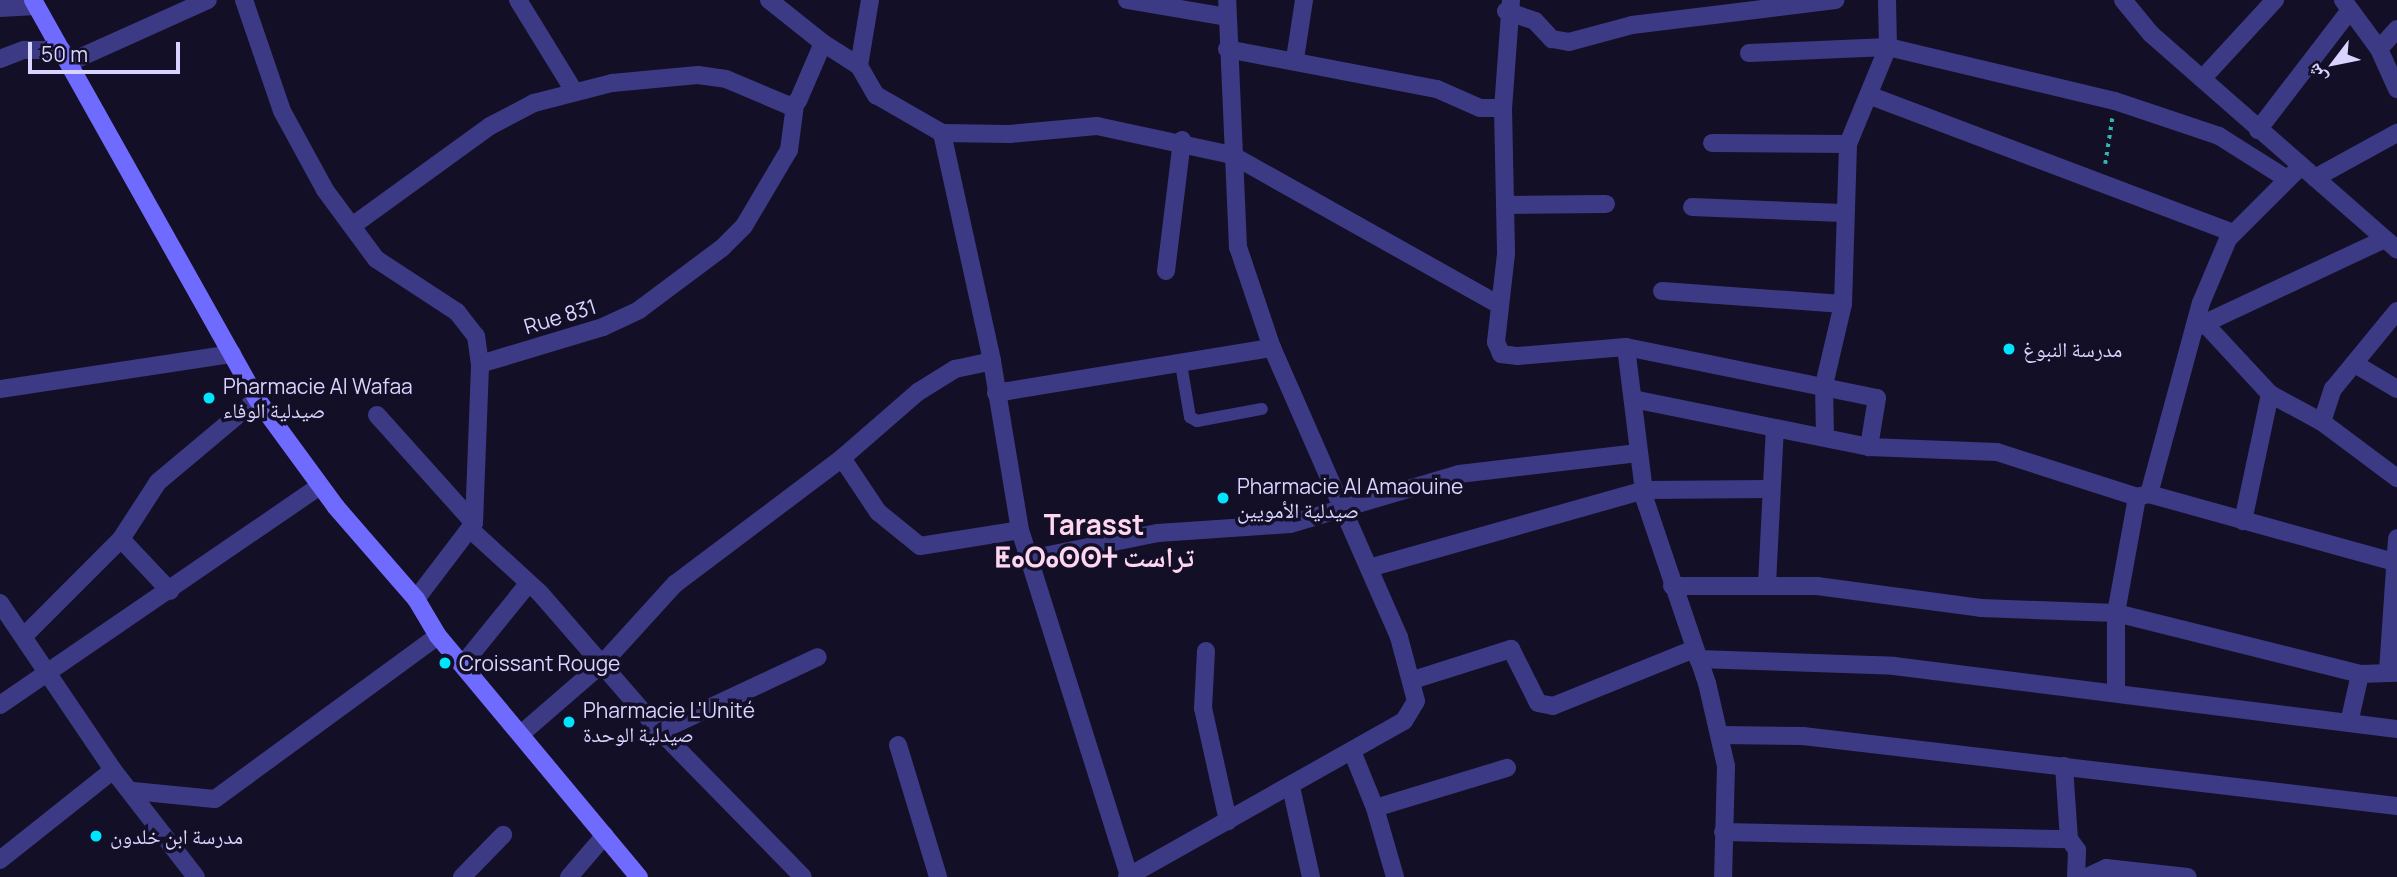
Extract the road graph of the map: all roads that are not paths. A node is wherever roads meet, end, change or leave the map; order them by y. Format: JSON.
{"nodes":[{"id":1,"x":208,"y":0,"type":"edge"},
{"id":2,"x":244,"y":0,"type":"edge"},
{"id":3,"x":519,"y":0,"type":"edge"},
{"id":4,"x":769,"y":0,"type":"edge"},
{"id":5,"x":870,"y":0,"type":"edge"},
{"id":6,"x":1127,"y":0,"type":"edge"},
{"id":7,"x":1304,"y":0,"type":"edge"},
{"id":8,"x":1835,"y":0,"type":"edge"},
{"id":9,"x":1887,"y":0,"type":"edge"},
{"id":10,"x":2123,"y":0,"type":"edge"},
{"id":11,"x":2275,"y":0,"type":"edge"},
{"id":12,"x":35,"y":3,"type":"edge"},
{"id":13,"x":2346,"y":5,"type":"edge"},
{"id":14,"x":1508,"y":6,"type":"edge"},
{"id":15,"x":0,"y":8,"type":"edge"},
{"id":16,"x":1227,"y":9,"type":"edge"},
{"id":17,"x":2397,"y":29,"type":"edge"},
{"id":18,"x":823,"y":43,"type":"junction"},
{"id":19,"x":1888,"y":47,"type":"junction"},
{"id":20,"x":1227,"y":49,"type":"junction"},
{"id":21,"x":2379,"y":49,"type":"junction"},
{"id":22,"x":1749,"y":53,"type":"dead end"},
{"id":23,"x":66,"y":56,"type":"junction"},
{"id":24,"x":0,"y":59,"type":"edge"},
{"id":25,"x":1295,"y":59,"type":"junction"},
{"id":26,"x":859,"y":66,"type":"junction"},
{"id":27,"x":2202,"y":79,"type":"junction"},
{"id":28,"x":2397,"y":89,"type":"edge"},
{"id":29,"x":574,"y":91,"type":"junction"},
{"id":30,"x":1871,"y":96,"type":"junction"},
{"id":31,"x":794,"y":104,"type":"junction"},
{"id":32,"x":1503,"y":108,"type":"junction"},
{"id":33,"x":2258,"y":130,"type":"junction"},
{"id":34,"x":942,"y":133,"type":"junction"},
{"id":35,"x":2397,"y":133,"type":"edge"},
{"id":36,"x":1182,"y":140,"type":"junction"},
{"id":37,"x":1712,"y":143,"type":"dead end"},
{"id":38,"x":1848,"y":144,"type":"junction"},
{"id":39,"x":1232,"y":155,"type":"junction"},
{"id":40,"x":2294,"y":173,"type":"junction"},
{"id":41,"x":2315,"y":178,"type":"junction"},
{"id":42,"x":1606,"y":204,"type":"dead end"},
{"id":43,"x":1505,"y":205,"type":"junction"},
{"id":44,"x":1692,"y":207,"type":"dead end"},
{"id":45,"x":1843,"y":213,"type":"junction"},
{"id":46,"x":352,"y":226,"type":"junction"},
{"id":47,"x":2231,"y":232,"type":"junction"},
{"id":48,"x":2391,"y":244,"type":"edge"},
{"id":49,"x":1166,"y":271,"type":"dead end"},
{"id":50,"x":1662,"y":291,"type":"dead end"},
{"id":51,"x":1497,"y":304,"type":"junction"},
{"id":52,"x":1843,"y":304,"type":"junction"},
{"id":53,"x":2397,"y":311,"type":"edge"},
{"id":54,"x":2202,"y":326,"type":"junction"},
{"id":55,"x":1626,"y":347,"type":"junction"},
{"id":56,"x":1272,"y":348,"type":"junction"},
{"id":57,"x":232,"y":354,"type":"junction"},
{"id":58,"x":992,"y":361,"type":"junction"},
{"id":59,"x":480,"y":363,"type":"junction"},
{"id":60,"x":1181,"y":364,"type":"junction"},
{"id":61,"x":2355,"y":364,"type":"junction"},
{"id":62,"x":1824,"y":385,"type":"junction"},
{"id":63,"x":0,"y":389,"type":"edge"},
{"id":64,"x":2397,"y":389,"type":"edge"},
{"id":65,"x":996,"y":393,"type":"junction"},
{"id":66,"x":2270,"y":394,"type":"junction"},
{"id":67,"x":257,"y":399,"type":"junction"},
{"id":68,"x":1633,"y":399,"type":"junction"},
{"id":69,"x":1262,"y":409,"type":"dead end"},
{"id":70,"x":377,"y":415,"type":"dead end"},
{"id":71,"x":2322,"y":422,"type":"junction"},
{"id":72,"x":1774,"y":428,"type":"junction"},
{"id":73,"x":1825,"y":437,"type":"junction"},
{"id":74,"x":1869,"y":447,"type":"junction"},
{"id":75,"x":1638,"y":453,"type":"junction"},
{"id":76,"x":842,"y":458,"type":"junction"},
{"id":77,"x":2397,"y":478,"type":"edge"},
{"id":78,"x":320,"y":486,"type":"junction"},
{"id":79,"x":1769,"y":489,"type":"junction"},
{"id":80,"x":1645,"y":490,"type":"junction"},
{"id":81,"x":2143,"y":496,"type":"junction"},
{"id":82,"x":1345,"y":510,"type":"junction"},
{"id":83,"x":2243,"y":521,"type":"junction"},
{"id":84,"x":473,"y":527,"type":"junction"},
{"id":85,"x":1020,"y":530,"type":"junction"},
{"id":86,"x":2397,"y":538,"type":"edge"},
{"id":87,"x":121,"y":539,"type":"junction"},
{"id":88,"x":1029,"y":559,"type":"junction"},
{"id":89,"x":2394,"y":563,"type":"edge"},
{"id":90,"x":1369,"y":568,"type":"junction"},
{"id":91,"x":528,"y":584,"type":"junction"},
{"id":92,"x":1767,"y":584,"type":"junction"},
{"id":93,"x":1672,"y":586,"type":"junction"},
{"id":94,"x":170,"y":591,"type":"junction"},
{"id":95,"x":416,"y":599,"type":"junction"},
{"id":96,"x":0,"y":603,"type":"edge"},
{"id":97,"x":2116,"y":613,"type":"junction"},
{"id":98,"x":24,"y":636,"type":"junction"},
{"id":99,"x":438,"y":636,"type":"junction"},
{"id":100,"x":1206,"y":651,"type":"dead end"},
{"id":101,"x":1696,"y":654,"type":"junction"},
{"id":102,"x":817,"y":657,"type":"dead end"},
{"id":103,"x":464,"y":663,"type":"junction"},
{"id":104,"x":603,"y":663,"type":"junction"},
{"id":105,"x":2393,"y":672,"type":"edge"},
{"id":106,"x":51,"y":673,"type":"junction"},
{"id":107,"x":2360,"y":674,"type":"junction"},
{"id":108,"x":1413,"y":680,"type":"junction"},
{"id":109,"x":2116,"y":691,"type":"junction"},
{"id":110,"x":0,"y":705,"type":"edge"},
{"id":111,"x":2349,"y":723,"type":"junction"},
{"id":112,"x":2397,"y":729,"type":"edge"},
{"id":113,"x":660,"y":731,"type":"junction"},
{"id":114,"x":521,"y":734,"type":"junction"},
{"id":115,"x":1720,"y":734,"type":"junction"},
{"id":116,"x":898,"y":745,"type":"dead end"},
{"id":117,"x":1352,"y":751,"type":"junction"},
{"id":118,"x":2064,"y":766,"type":"junction"},
{"id":119,"x":1507,"y":768,"type":"dead end"},
{"id":120,"x":113,"y":770,"type":"junction"},
{"id":121,"x":1291,"y":787,"type":"junction"},
{"id":122,"x":133,"y":792,"type":"junction"},
{"id":123,"x":2397,"y":806,"type":"edge"},
{"id":124,"x":1375,"y":808,"type":"junction"},
{"id":125,"x":1228,"y":821,"type":"junction"},
{"id":126,"x":1723,"y":832,"type":"junction"},
{"id":127,"x":503,"y":835,"type":"dead end"},
{"id":128,"x":605,"y":835,"type":"junction"},
{"id":129,"x":2070,"y":839,"type":"junction"},
{"id":130,"x":0,"y":860,"type":"edge"},
{"id":131,"x":196,"y":877,"type":"edge"},
{"id":132,"x":461,"y":877,"type":"edge"},
{"id":133,"x":569,"y":877,"type":"edge"},
{"id":134,"x":639,"y":877,"type":"edge"},
{"id":135,"x":803,"y":877,"type":"edge"},
{"id":136,"x":939,"y":877,"type":"edge"},
{"id":137,"x":1128,"y":877,"type":"edge"},
{"id":138,"x":1311,"y":877,"type":"edge"},
{"id":139,"x":1395,"y":877,"type":"edge"},
{"id":140,"x":1723,"y":877,"type":"edge"},
{"id":141,"x":2076,"y":877,"type":"edge"},
{"id":142,"x":2087,"y":877,"type":"edge"},
{"id":143,"x":2188,"y":877,"type":"edge"}],
"edges":[{"from":1,"to":23,"type":"street"},
{"from":2,"to":46,"type":"street"},
{"from":3,"to":29,"type":"street"},
{"from":4,"to":18,"type":"street"},
{"from":5,"to":26,"type":"street"},
{"from":6,"to":16,"type":"street"},
{"from":7,"to":25,"type":"street"},
{"from":8,"to":14,"type":"street"},
{"from":9,"to":19,"type":"street"},
{"from":10,"to":27,"type":"street"},
{"from":11,"to":27,"type":"street"},
{"from":12,"to":15,"type":"street"},
{"from":12,"to":23,"type":"street"},
{"from":13,"to":21,"type":"street"},
{"from":13,"to":33,"type":"street"},
{"from":14,"to":32,"type":"street"},
{"from":16,"to":20,"type":"street"},
{"from":17,"to":21,"type":"street"},
{"from":18,"to":26,"type":"street"},
{"from":18,"to":31,"type":"street","name":"Rue 831"},
{"from":19,"to":22,"type":"street"},
{"from":19,"to":30,"type":"street"},
{"from":19,"to":40,"type":"street"},
{"from":20,"to":25,"type":"street"},
{"from":20,"to":39,"type":"street"},
{"from":21,"to":28,"type":"street"},
{"from":23,"to":24,"type":"street"},
{"from":23,"to":57,"type":"street"},
{"from":25,"to":32,"type":"street"},
{"from":26,"to":34,"type":"street"},
{"from":27,"to":33,"type":"street"},
{"from":29,"to":31,"type":"street"},
{"from":29,"to":46,"type":"street"},
{"from":30,"to":38,"type":"street"},
{"from":30,"to":47,"type":"street"},
{"from":31,"to":59,"type":"street","name":"Rue 831"},
{"from":32,"to":43,"type":"street"},
{"from":33,"to":40,"type":"street"},
{"from":34,"to":36,"type":"street"},
{"from":34,"to":58,"type":"street"},
{"from":35,"to":41,"type":"street"},
{"from":36,"to":39,"type":"street"},
{"from":36,"to":49,"type":"street"},
{"from":37,"to":38,"type":"street"},
{"from":38,"to":45,"type":"street"},
{"from":39,"to":51,"type":"street"},
{"from":39,"to":56,"type":"street"},
{"from":40,"to":41,"type":"street"},
{"from":40,"to":47,"type":"street"},
{"from":41,"to":48,"type":"street"},
{"from":42,"to":43,"type":"street"},
{"from":43,"to":51,"type":"street"},
{"from":44,"to":45,"type":"street"},
{"from":45,"to":52,"type":"street"},
{"from":46,"to":59,"type":"street"},
{"from":47,"to":54,"type":"street"},
{"from":48,"to":54,"type":"street"},
{"from":50,"to":52,"type":"street"},
{"from":51,"to":55,"type":"street"},
{"from":52,"to":62,"type":"street"},
{"from":53,"to":61,"type":"street"},
{"from":54,"to":66,"type":"street"},
{"from":54,"to":81,"type":"street"},
{"from":55,"to":62,"type":"street"},
{"from":55,"to":68,"type":"street"},
{"from":56,"to":60,"type":"street"},
{"from":56,"to":82,"type":"street"},
{"from":57,"to":63,"type":"street"},
{"from":57,"to":67,"type":"street"},
{"from":58,"to":65,"type":"street"},
{"from":58,"to":76,"type":"street"},
{"from":59,"to":84,"type":"street"},
{"from":60,"to":65,"type":"street"},
{"from":60,"to":69,"type":"lane"},
{"from":61,"to":64,"type":"street"},
{"from":61,"to":71,"type":"street"},
{"from":62,"to":73,"type":"street"},
{"from":62,"to":74,"type":"street"},
{"from":65,"to":85,"type":"street"},
{"from":66,"to":71,"type":"street"},
{"from":66,"to":83,"type":"street"},
{"from":67,"to":78,"type":"street"},
{"from":67,"to":87,"type":"street"},
{"from":68,"to":72,"type":"street"},
{"from":68,"to":75,"type":"street"},
{"from":70,"to":84,"type":"street"},
{"from":71,"to":77,"type":"street"},
{"from":72,"to":73,"type":"street"},
{"from":72,"to":79,"type":"street"},
{"from":73,"to":74,"type":"street"},
{"from":74,"to":81,"type":"street"},
{"from":75,"to":80,"type":"street"},
{"from":75,"to":82,"type":"street"},
{"from":76,"to":85,"type":"street"},
{"from":76,"to":104,"type":"street"},
{"from":78,"to":94,"type":"street"},
{"from":78,"to":95,"type":"street"},
{"from":79,"to":80,"type":"street"},
{"from":79,"to":92,"type":"street"},
{"from":80,"to":90,"type":"street"},
{"from":80,"to":93,"type":"street"},
{"from":81,"to":83,"type":"street"},
{"from":81,"to":97,"type":"street"},
{"from":82,"to":88,"type":"street"},
{"from":82,"to":90,"type":"street"},
{"from":83,"to":89,"type":"street"},
{"from":84,"to":91,"type":"street"},
{"from":84,"to":95,"type":"street"},
{"from":85,"to":88,"type":"street"},
{"from":86,"to":89,"type":"street"},
{"from":87,"to":94,"type":"street"},
{"from":87,"to":98,"type":"street"},
{"from":88,"to":137,"type":"street"},
{"from":89,"to":105,"type":"street"},
{"from":90,"to":108,"type":"street"},
{"from":91,"to":103,"type":"street"},
{"from":91,"to":104,"type":"street"},
{"from":92,"to":93,"type":"street"},
{"from":92,"to":97,"type":"street"},
{"from":93,"to":101,"type":"street"},
{"from":94,"to":106,"type":"street"},
{"from":95,"to":99,"type":"street"},
{"from":96,"to":98,"type":"street"},
{"from":97,"to":107,"type":"street"},
{"from":97,"to":109,"type":"street"},
{"from":98,"to":106,"type":"street"},
{"from":99,"to":103,"type":"street"},
{"from":99,"to":122,"type":"street"},
{"from":100,"to":125,"type":"street"},
{"from":101,"to":108,"type":"street"},
{"from":101,"to":109,"type":"street"},
{"from":101,"to":115,"type":"street"},
{"from":102,"to":113,"type":"street"},
{"from":103,"to":114,"type":"street"},
{"from":104,"to":113,"type":"street"},
{"from":104,"to":114,"type":"street"},
{"from":105,"to":107,"type":"street"},
{"from":106,"to":110,"type":"street"},
{"from":106,"to":120,"type":"street"},
{"from":107,"to":111,"type":"street"},
{"from":108,"to":117,"type":"street"},
{"from":109,"to":111,"type":"street"},
{"from":111,"to":112,"type":"street"},
{"from":113,"to":135,"type":"street"},
{"from":114,"to":128,"type":"street"},
{"from":115,"to":118,"type":"street"},
{"from":115,"to":126,"type":"street"},
{"from":116,"to":136,"type":"street"},
{"from":117,"to":121,"type":"street"},
{"from":117,"to":124,"type":"street"},
{"from":118,"to":123,"type":"street"},
{"from":118,"to":129,"type":"street"},
{"from":119,"to":124,"type":"street"},
{"from":120,"to":122,"type":"street"},
{"from":120,"to":130,"type":"street"},
{"from":121,"to":125,"type":"street"},
{"from":121,"to":138,"type":"street"},
{"from":122,"to":131,"type":"street"},
{"from":124,"to":139,"type":"street"},
{"from":125,"to":137,"type":"street"},
{"from":126,"to":129,"type":"street"},
{"from":126,"to":140,"type":"street"},
{"from":127,"to":132,"type":"street"},
{"from":128,"to":133,"type":"street"},
{"from":128,"to":134,"type":"street"},
{"from":129,"to":141,"type":"street"},
{"from":142,"to":143,"type":"street"}]}
